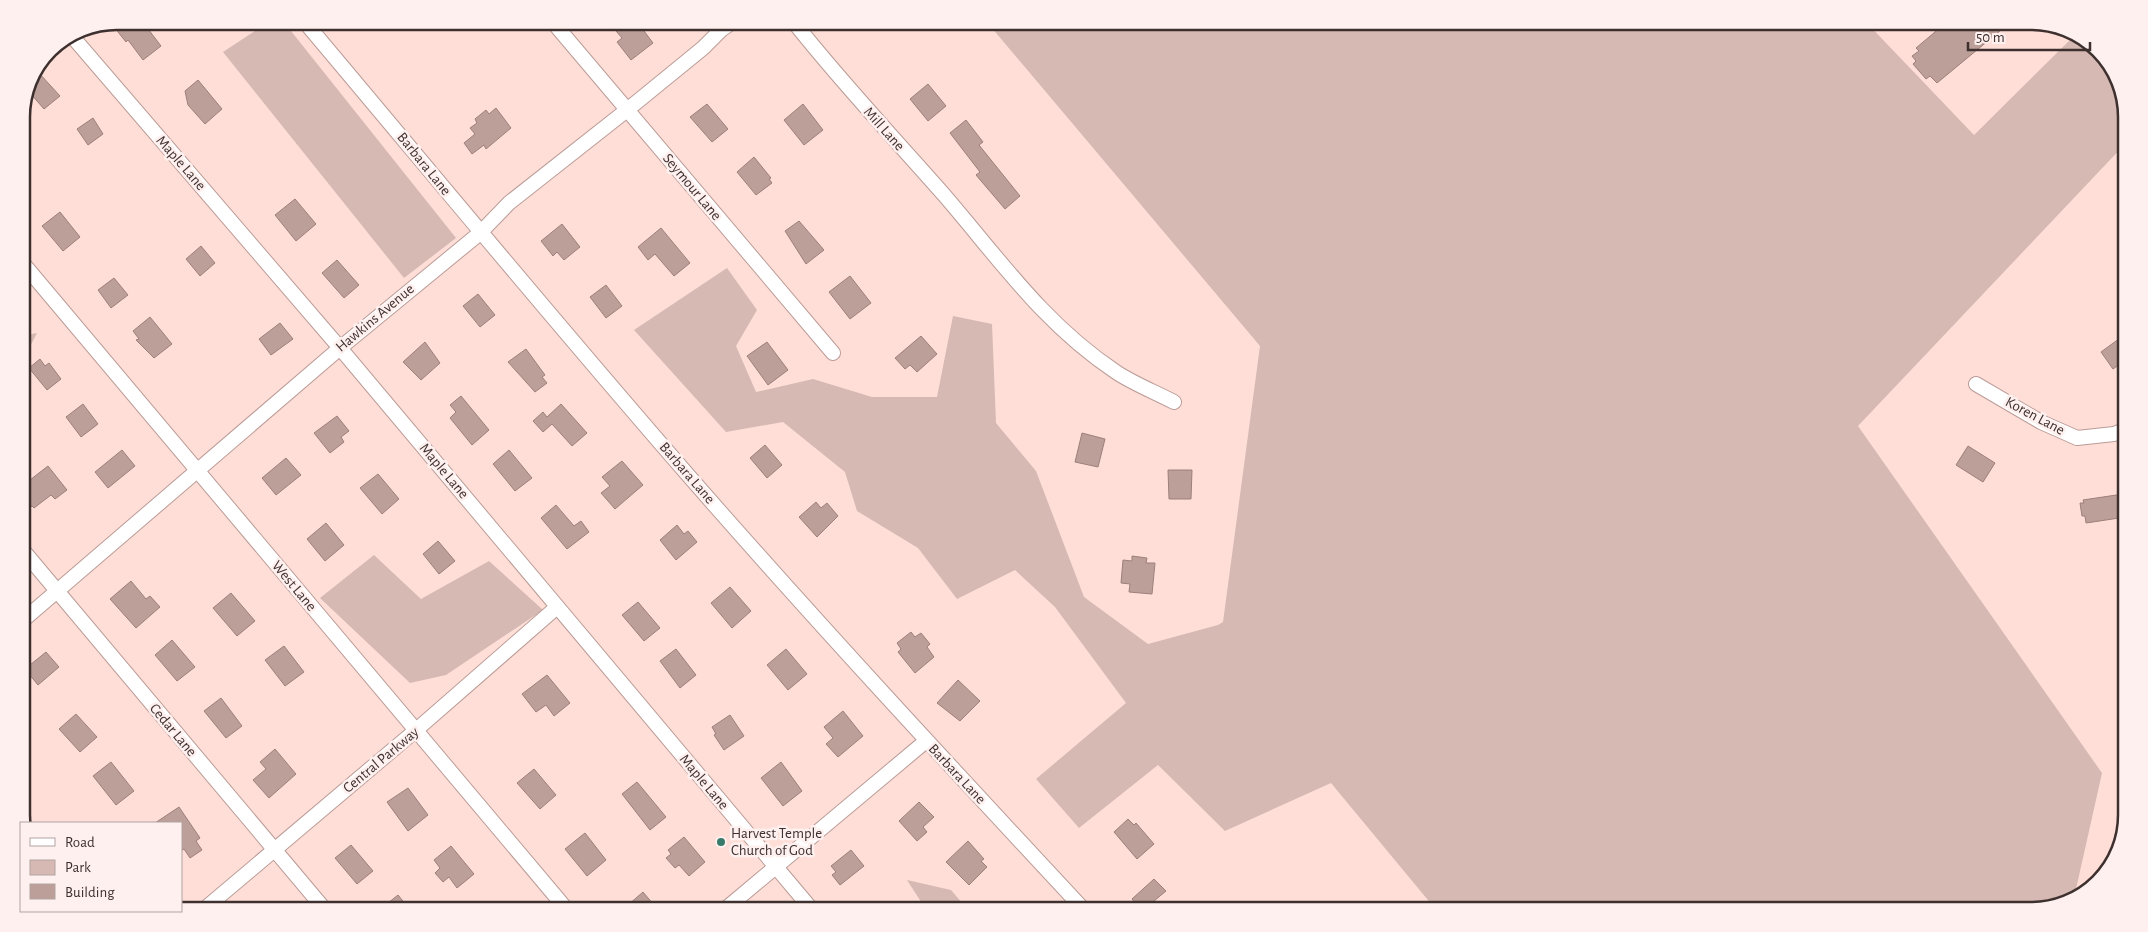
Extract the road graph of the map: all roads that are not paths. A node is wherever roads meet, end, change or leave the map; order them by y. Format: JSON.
{"nodes":[{"id":1,"x":312,"y":30,"type":"edge"},
{"id":2,"x":560,"y":30,"type":"edge"},
{"id":3,"x":721,"y":30,"type":"edge"},
{"id":4,"x":800,"y":30,"type":"edge"},
{"id":5,"x":76,"y":41,"type":"edge"},
{"id":6,"x":627,"y":110,"type":"junction"},
{"id":7,"x":480,"y":232,"type":"junction"},
{"id":8,"x":30,"y":270,"type":"edge"},
{"id":9,"x":340,"y":348,"type":"junction"},
{"id":10,"x":833,"y":353,"type":"dead end"},
{"id":11,"x":1976,"y":384,"type":"dead end"},
{"id":12,"x":1174,"y":402,"type":"dead end"},
{"id":13,"x":2118,"y":432,"type":"edge"},
{"id":14,"x":198,"y":470,"type":"junction"},
{"id":15,"x":30,"y":558,"type":"edge"},
{"id":16,"x":58,"y":591,"type":"junction"},
{"id":17,"x":557,"y":607,"type":"junction"},
{"id":18,"x":30,"y":615,"type":"edge"},
{"id":19,"x":415,"y":731,"type":"junction"},
{"id":20,"x":926,"y":741,"type":"junction"},
{"id":21,"x":274,"y":849,"type":"junction"},
{"id":22,"x":775,"y":866,"type":"junction"},
{"id":23,"x":212,"y":902,"type":"edge"},
{"id":24,"x":318,"y":902,"type":"edge"},
{"id":25,"x":560,"y":902,"type":"edge"},
{"id":26,"x":733,"y":902,"type":"edge"},
{"id":27,"x":805,"y":902,"type":"edge"},
{"id":28,"x":1077,"y":902,"type":"edge"}],
"edges":[{"from":1,"to":7,"type":"street","name":"Barbara Lane"},
{"from":2,"to":6,"type":"street","name":"Seymour Lane"},
{"from":3,"to":6,"type":"street","name":"Hawkins Avenue"},
{"from":4,"to":12,"type":"street","name":"Mill Lane"},
{"from":5,"to":9,"type":"street","name":"Maple Lane"},
{"from":6,"to":7,"type":"street","name":"Hawkins Avenue"},
{"from":6,"to":10,"type":"street","name":"Seymour Lane"},
{"from":7,"to":9,"type":"street","name":"Hawkins Avenue"},
{"from":7,"to":20,"type":"street","name":"Barbara Lane"},
{"from":8,"to":14,"type":"street","name":"West Lane"},
{"from":9,"to":14,"type":"street","name":"Hawkins Avenue"},
{"from":9,"to":17,"type":"street","name":"Maple Lane"},
{"from":11,"to":13,"type":"street","name":"Koren Lane"},
{"from":14,"to":16,"type":"street","name":"Hawkins Avenue"},
{"from":14,"to":19,"type":"street","name":"West Lane"},
{"from":15,"to":16,"type":"street","name":"Cedar Lane"},
{"from":16,"to":18,"type":"street","name":"Hawkins Avenue"},
{"from":16,"to":21,"type":"street","name":"Cedar Lane"},
{"from":17,"to":19,"type":"street","name":"Central Parkway"},
{"from":17,"to":22,"type":"street","name":"Maple Lane"},
{"from":19,"to":21,"type":"street","name":"Central Parkway"},
{"from":19,"to":25,"type":"street","name":"West Lane"},
{"from":20,"to":22,"type":"street"},
{"from":20,"to":28,"type":"street","name":"Barbara Lane"},
{"from":21,"to":23,"type":"street","name":"Central Parkway"},
{"from":21,"to":24,"type":"street","name":"Cedar Lane"},
{"from":22,"to":26,"type":"street"},
{"from":22,"to":27,"type":"street","name":"Maple Lane"}]}
